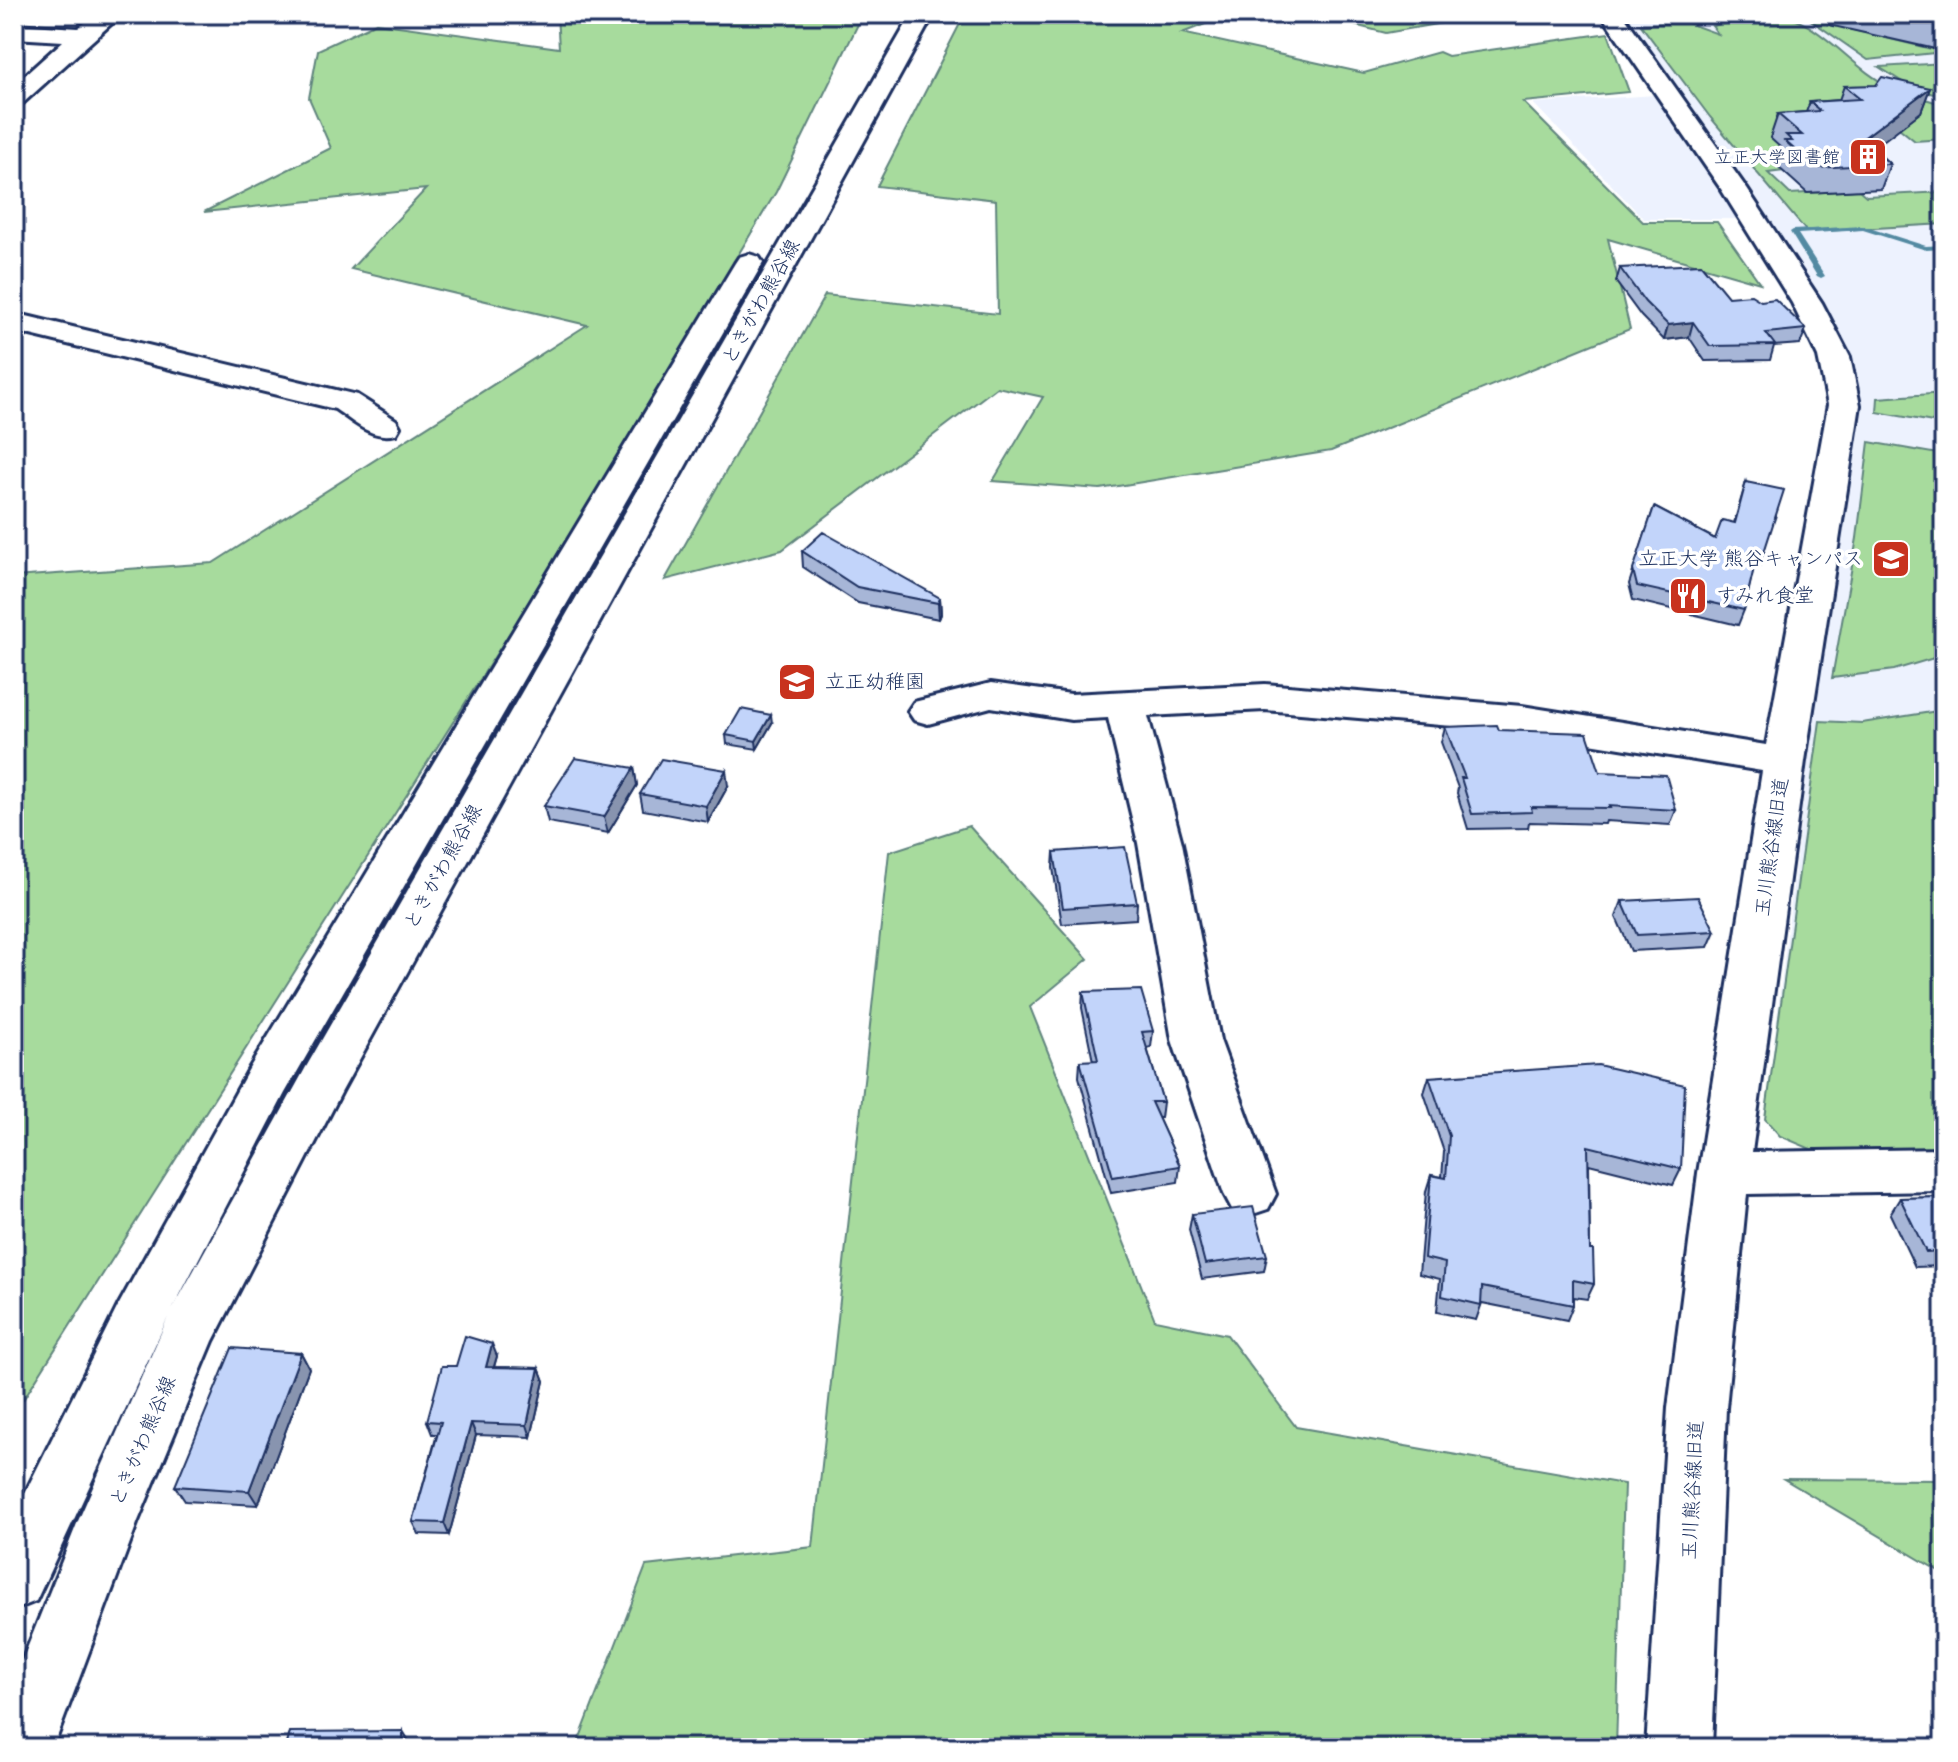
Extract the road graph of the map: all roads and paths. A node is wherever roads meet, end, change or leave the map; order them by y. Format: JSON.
{"nodes":[{"id":1,"x":111,"y":14,"type":"edge"},
{"id":2,"x":896,"y":14,"type":"edge"},
{"id":3,"x":923,"y":14,"type":"edge"},
{"id":4,"x":1612,"y":14,"type":"edge"},
{"id":5,"x":14,"y":31,"type":"edge"},
{"id":6,"x":83,"y":35,"type":"junction"},
{"id":7,"x":14,"y":98,"type":"edge"},
{"id":8,"x":14,"y":322,"type":"edge"},
{"id":9,"x":384,"y":427,"type":"dead end"},
{"id":10,"x":1125,"y":704,"type":"junction"},
{"id":11,"x":928,"y":711,"type":"dead end"},
{"id":12,"x":1784,"y":761,"type":"junction"},
{"id":13,"x":1944,"y":1170,"type":"edge"},
{"id":14,"x":1724,"y":1173,"type":"junction"},
{"id":15,"x":1250,"y":1194,"type":"dead end"},
{"id":16,"x":14,"y":1580,"type":"edge"},
{"id":17,"x":20,"y":1748,"type":"edge"},
{"id":18,"x":1679,"y":1748,"type":"edge"}],
"edges":[{"from":1,"to":6,"type":"street"},
{"from":2,"to":16,"type":"street","name":"ときがわ熊谷線"},
{"from":3,"to":17,"type":"street","name":"ときがわ熊谷線"},
{"from":4,"to":12,"type":"street","name":"玉川熊谷線旧道"},
{"from":5,"to":6,"type":"street"},
{"from":6,"to":7,"type":"street"},
{"from":8,"to":9,"type":"street"},
{"from":10,"to":11,"type":"street"},
{"from":10,"to":12,"type":"street"},
{"from":10,"to":15,"type":"street"},
{"from":12,"to":14,"type":"street","name":"玉川熊谷線旧道"},
{"from":13,"to":14,"type":"street"},
{"from":14,"to":18,"type":"street","name":"玉川熊谷線旧道"}]}
